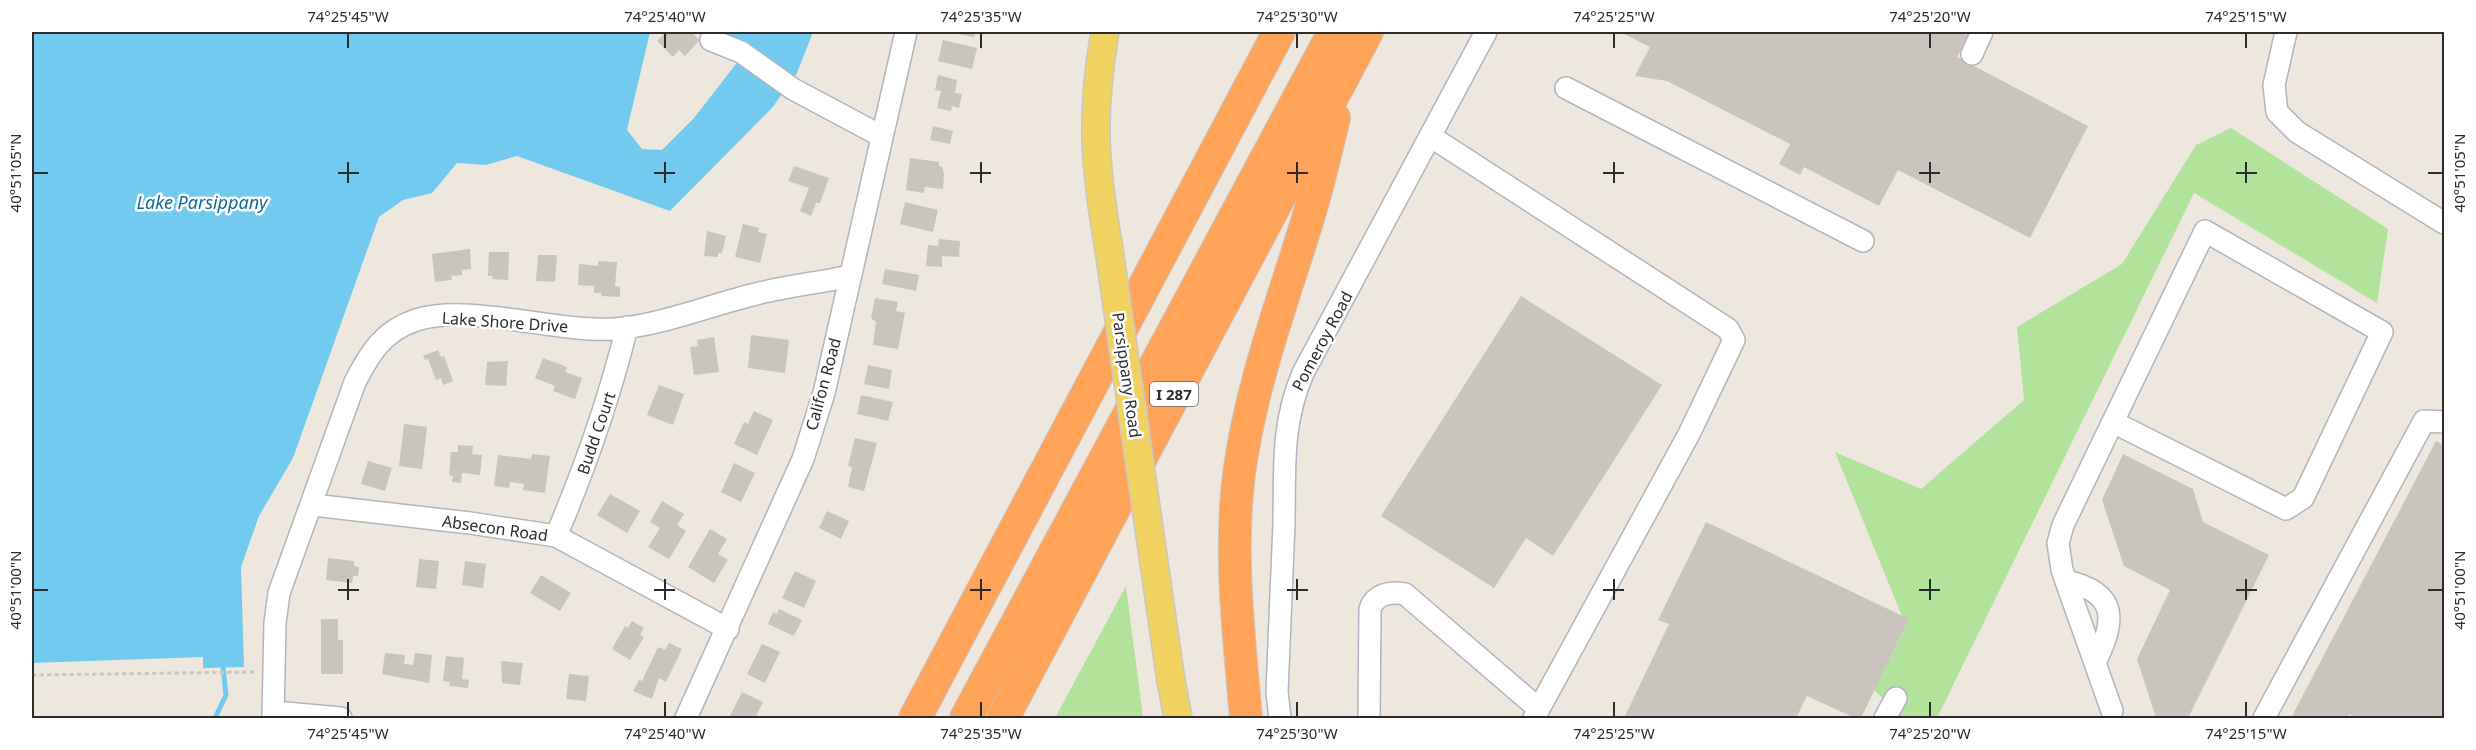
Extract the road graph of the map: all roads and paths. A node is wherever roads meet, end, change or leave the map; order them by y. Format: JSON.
{"nodes":[{"id":1,"x":906,"y":32,"type":"edge"},
{"id":2,"x":1105,"y":32,"type":"edge"},
{"id":3,"x":1261,"y":32,"type":"edge"},
{"id":4,"x":1279,"y":32,"type":"edge"},
{"id":5,"x":1334,"y":32,"type":"edge"},
{"id":6,"x":1367,"y":32,"type":"edge"},
{"id":7,"x":1486,"y":32,"type":"edge"},
{"id":8,"x":1982,"y":32,"type":"edge"},
{"id":9,"x":2286,"y":32,"type":"edge"},
{"id":10,"x":711,"y":40,"type":"dead end"},
{"id":11,"x":1972,"y":54,"type":"dead end"},
{"id":12,"x":1346,"y":70,"type":"junction"},
{"id":13,"x":1566,"y":88,"type":"dead end"},
{"id":14,"x":1243,"y":98,"type":"junction"},
{"id":15,"x":881,"y":136,"type":"junction"},
{"id":16,"x":1431,"y":136,"type":"junction"},
{"id":17,"x":2445,"y":222,"type":"edge"},
{"id":18,"x":1863,"y":241,"type":"dead end"},
{"id":19,"x":850,"y":276,"type":"junction"},
{"id":20,"x":627,"y":327,"type":"junction"},
{"id":21,"x":2113,"y":422,"type":"junction"},
{"id":22,"x":2445,"y":422,"type":"edge"},
{"id":23,"x":313,"y":505,"type":"junction"},
{"id":24,"x":556,"y":536,"type":"junction"},
{"id":25,"x":2066,"y":580,"type":"junction"},
{"id":26,"x":728,"y":628,"type":"junction"},
{"id":27,"x":1044,"y":645,"type":"junction"},
{"id":28,"x":2095,"y":662,"type":"junction"},
{"id":29,"x":244,"y":672,"type":"dead end"},
{"id":30,"x":32,"y":675,"type":"edge"},
{"id":31,"x":1896,"y":698,"type":"dead end"},
{"id":32,"x":2112,"y":711,"type":"dead end"},
{"id":33,"x":1536,"y":714,"type":"edge"},
{"id":34,"x":273,"y":715,"type":"edge"},
{"id":35,"x":341,"y":718,"type":"edge"},
{"id":36,"x":686,"y":718,"type":"edge"},
{"id":37,"x":915,"y":718,"type":"edge"},
{"id":38,"x":966,"y":718,"type":"edge"},
{"id":39,"x":1003,"y":718,"type":"edge"},
{"id":40,"x":1022,"y":718,"type":"edge"},
{"id":41,"x":1178,"y":718,"type":"edge"},
{"id":42,"x":1246,"y":718,"type":"edge"},
{"id":43,"x":1280,"y":718,"type":"edge"},
{"id":44,"x":1369,"y":718,"type":"edge"},
{"id":45,"x":1885,"y":718,"type":"edge"},
{"id":46,"x":2264,"y":718,"type":"edge"}],
"edges":[{"from":1,"to":15,"type":"street","name":"Califon Road"},
{"from":2,"to":41,"type":"main road","name":"Parsippany Road","bridge":true},
{"from":3,"to":14,"type":"highway"},
{"from":4,"to":14,"type":"highway"},
{"from":5,"to":38,"type":"highway"},
{"from":6,"to":12,"type":"highway","number":"I 287"},
{"from":7,"to":16,"type":"street","name":"Pomeroy Road"},
{"from":8,"to":11,"type":"street"},
{"from":9,"to":17,"type":"street"},
{"from":10,"to":15,"type":"street"},
{"from":12,"to":27,"type":"highway","number":"I 287"},
{"from":12,"to":42,"type":"highway"},
{"from":13,"to":18,"type":"street"},
{"from":14,"to":37,"type":"highway"},
{"from":15,"to":19,"type":"street","name":"Califon Road"},
{"from":16,"to":33,"type":"street"},
{"from":16,"to":43,"type":"street","name":"Pomeroy Road"},
{"from":19,"to":20,"type":"street","name":"Lake Shore Drive"},
{"from":19,"to":26,"type":"street","name":"Califon Road"},
{"from":20,"to":23,"type":"street","name":"Lake Shore Drive"},
{"from":20,"to":24,"type":"street","name":"Budd Court"},
{"from":21,"to":21,"type":"street"},
{"from":21,"to":25,"type":"street"},
{"from":22,"to":46,"type":"street"},
{"from":23,"to":24,"type":"street","name":"Absecon Road"},
{"from":23,"to":34,"type":"street","name":"Lake Shore Drive"},
{"from":24,"to":26,"type":"street","name":"Absecon Road"},
{"from":25,"to":28,"type":"street"},
{"from":25,"to":28,"type":"street"},
{"from":26,"to":36,"type":"street","name":"Califon Road"},
{"from":27,"to":39,"type":"highway","number":"I 287"},
{"from":27,"to":40,"type":"highway"},
{"from":28,"to":32,"type":"street"},
{"from":29,"to":30,"type":"path"},
{"from":31,"to":45,"type":"street"},
{"from":33,"to":44,"type":"street"},
{"from":34,"to":35,"type":"street"}]}
